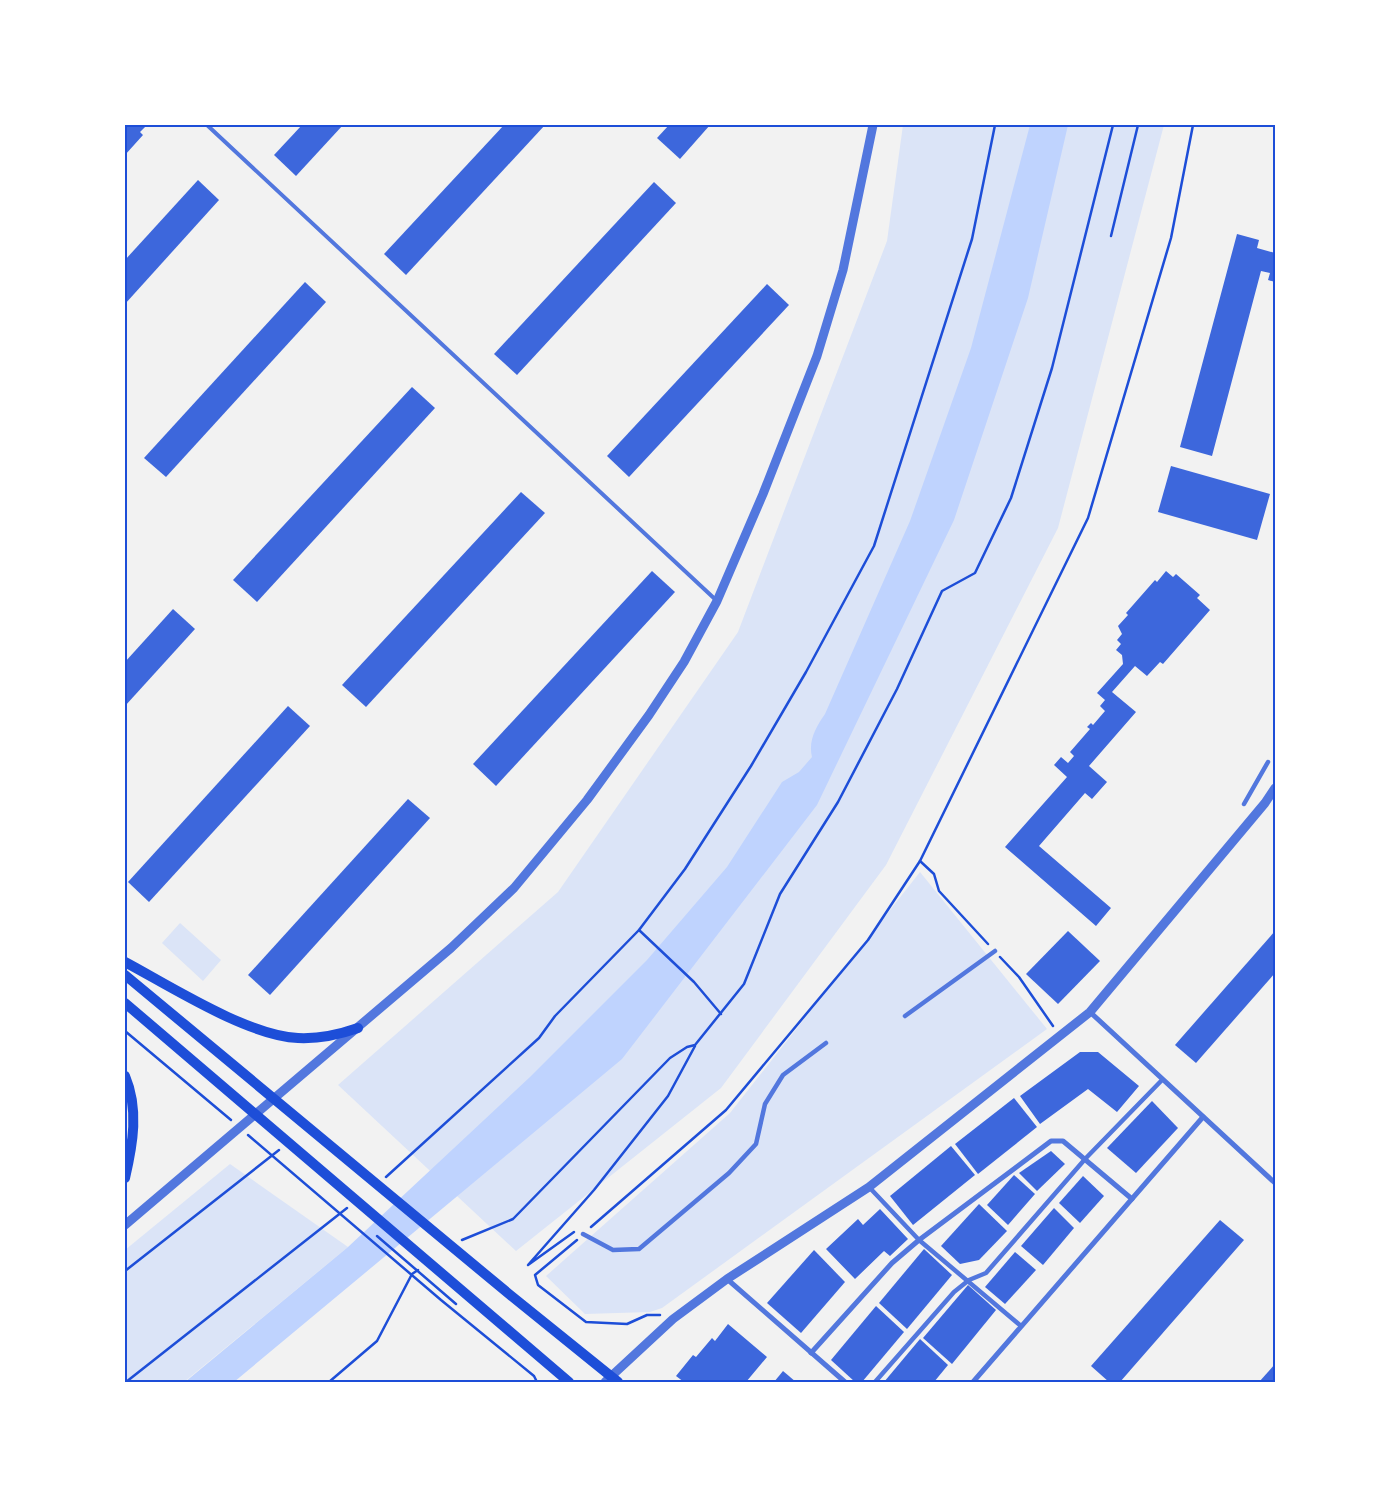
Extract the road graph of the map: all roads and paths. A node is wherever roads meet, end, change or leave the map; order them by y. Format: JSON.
{"nodes":[{"id":1,"x":207,"y":125,"type":"edge"},
{"id":2,"x":873,"y":125,"type":"edge"},
{"id":3,"x":995,"y":125,"type":"edge"},
{"id":4,"x":1113,"y":125,"type":"edge"},
{"id":5,"x":1138,"y":125,"type":"edge"},
{"id":6,"x":1193,"y":125,"type":"edge"},
{"id":7,"x":1112,"y":236,"type":"dead end"},
{"id":8,"x":717,"y":601,"type":"junction"},
{"id":9,"x":1268,"y":762,"type":"dead end"},
{"id":10,"x":1275,"y":788,"type":"edge"},
{"id":11,"x":1244,"y":804,"type":"dead end"},
{"id":12,"x":920,"y":861,"type":"junction"},
{"id":13,"x":640,"y":930,"type":"junction"},
{"id":14,"x":995,"y":951,"type":"junction"},
{"id":15,"x":125,"y":962,"type":"edge"},
{"id":16,"x":125,"y":975,"type":"edge"},
{"id":17,"x":125,"y":1002,"type":"edge"},
{"id":18,"x":1090,"y":1012,"type":"junction"},
{"id":19,"x":721,"y":1014,"type":"junction"},
{"id":20,"x":905,"y":1016,"type":"dead end"},
{"id":21,"x":1054,"y":1027,"type":"dead end"},
{"id":22,"x":358,"y":1028,"type":"junction"},
{"id":23,"x":125,"y":1031,"type":"edge"},
{"id":24,"x":826,"y":1043,"type":"dead end"},
{"id":25,"x":695,"y":1045,"type":"junction"},
{"id":26,"x":125,"y":1076,"type":"edge"},
{"id":27,"x":1162,"y":1080,"type":"junction"},
{"id":28,"x":1203,"y":1117,"type":"junction"},
{"id":29,"x":233,"y":1122,"type":"dead end"},
{"id":30,"x":248,"y":1135,"type":"dead end"},
{"id":31,"x":289,"y":1142,"type":"junction"},
{"id":32,"x":1086,"y":1158,"type":"junction"},
{"id":33,"x":125,"y":1178,"type":"edge"},
{"id":34,"x":381,"y":1181,"type":"dead end"},
{"id":35,"x":1275,"y":1183,"type":"edge"},
{"id":36,"x":869,"y":1187,"type":"junction"},
{"id":37,"x":1132,"y":1199,"type":"junction"},
{"id":38,"x":350,"y":1206,"type":"dead end"},
{"id":39,"x":586,"y":1223,"type":"dead end"},
{"id":40,"x":125,"y":1225,"type":"edge"},
{"id":41,"x":591,"y":1227,"type":"junction"},
{"id":42,"x":578,"y":1228,"type":"dead end"},
{"id":43,"x":585,"y":1232,"type":"junction"},
{"id":44,"x":919,"y":1240,"type":"junction"},
{"id":45,"x":459,"y":1242,"type":"dead end"},
{"id":46,"x":420,"y":1268,"type":"dead end"},
{"id":47,"x":125,"y":1271,"type":"edge"},
{"id":48,"x":727,"y":1279,"type":"junction"},
{"id":49,"x":969,"y":1280,"type":"junction"},
{"id":50,"x":673,"y":1319,"type":"junction"},
{"id":51,"x":1021,"y":1326,"type":"junction"},
{"id":52,"x":811,"y":1353,"type":"junction"},
{"id":53,"x":612,"y":1380,"type":"edge"},
{"id":54,"x":126,"y":1382,"type":"edge"},
{"id":55,"x":329,"y":1382,"type":"edge"},
{"id":56,"x":537,"y":1382,"type":"edge"},
{"id":57,"x":569,"y":1382,"type":"edge"},
{"id":58,"x":845,"y":1382,"type":"edge"},
{"id":59,"x":875,"y":1382,"type":"edge"},
{"id":60,"x":972,"y":1382,"type":"edge"}],
"edges":[{"from":1,"to":8,"type":"lane"},
{"from":2,"to":8,"type":"street"},
{"from":3,"to":13,"type":"path"},
{"from":4,"to":19,"type":"path"},
{"from":5,"to":7,"type":"path"},
{"from":6,"to":12,"type":"path"},
{"from":8,"to":22,"type":"street"},
{"from":9,"to":11,"type":"street"},
{"from":10,"to":18,"type":"street"},
{"from":12,"to":14,"type":"path"},
{"from":12,"to":41,"type":"path"},
{"from":13,"to":19,"type":"path"},
{"from":13,"to":34,"type":"path"},
{"from":14,"to":20,"type":"street"},
{"from":14,"to":21,"type":"path"},
{"from":15,"to":22,"type":"main road"},
{"from":16,"to":53,"type":"main road"},
{"from":17,"to":31,"type":"main road"},
{"from":18,"to":27,"type":"street"},
{"from":18,"to":36,"type":"street"},
{"from":19,"to":25,"type":"path"},
{"from":22,"to":40,"type":"street"},
{"from":23,"to":29,"type":"path"},
{"from":24,"to":43,"type":"street"},
{"from":25,"to":42,"type":"path"},
{"from":25,"to":45,"type":"path"},
{"from":26,"to":33,"type":"main road"},
{"from":27,"to":28,"type":"street"},
{"from":27,"to":32,"type":"street"},
{"from":28,"to":35,"type":"street"},
{"from":28,"to":37,"type":"street"},
{"from":30,"to":56,"type":"path"},
{"from":31,"to":47,"type":"path"},
{"from":31,"to":57,"type":"main road"},
{"from":32,"to":37,"type":"street"},
{"from":32,"to":44,"type":"street"},
{"from":32,"to":49,"type":"street"},
{"from":36,"to":44,"type":"street"},
{"from":36,"to":48,"type":"street"},
{"from":37,"to":51,"type":"street"},
{"from":38,"to":54,"type":"path"},
{"from":39,"to":41,"type":"path"},
{"from":41,"to":43,"type":"path"},
{"from":43,"to":50,"type":"path"},
{"from":44,"to":49,"type":"street"},
{"from":44,"to":52,"type":"street"},
{"from":46,"to":55,"type":"path"},
{"from":48,"to":50,"type":"street"},
{"from":48,"to":52,"type":"street"},
{"from":49,"to":51,"type":"street"},
{"from":49,"to":59,"type":"street"},
{"from":50,"to":53,"type":"street"},
{"from":51,"to":60,"type":"street"},
{"from":52,"to":58,"type":"street"}]}
